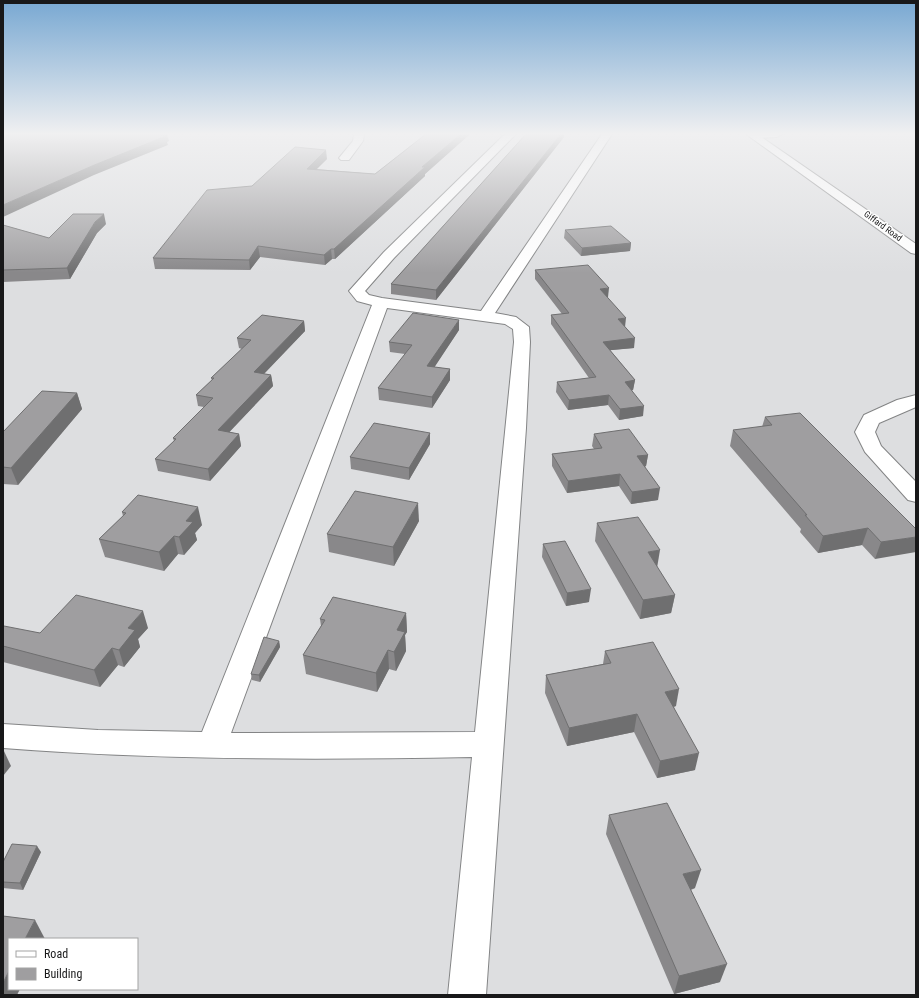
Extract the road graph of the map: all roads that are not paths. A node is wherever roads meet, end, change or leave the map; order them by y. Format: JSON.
{"nodes":[{"id":1,"x":465,"y":181,"type":"edge"},
{"id":2,"x":576,"y":181,"type":"edge"},
{"id":3,"x":817,"y":181,"type":"edge"},
{"id":4,"x":916,"y":250,"type":"edge"},
{"id":5,"x":381,"y":303,"type":"junction"},
{"id":6,"x":485,"y":316,"type":"junction"},
{"id":7,"x":916,"y":401,"type":"edge"},
{"id":8,"x":916,"y":494,"type":"edge"},
{"id":9,"x":3,"y":736,"type":"edge"},
{"id":10,"x":489,"y":744,"type":"junction"},
{"id":11,"x":212,"y":745,"type":"junction"},
{"id":12,"x":467,"y":995,"type":"edge"}],
"edges":[{"from":1,"to":5,"type":"street"},
{"from":2,"to":6,"type":"street"},
{"from":3,"to":4,"type":"street","name":"Giffard Road"},
{"from":5,"to":6,"type":"street"},
{"from":5,"to":11,"type":"street"},
{"from":6,"to":10,"type":"street"},
{"from":7,"to":8,"type":"street"},
{"from":9,"to":11,"type":"street"},
{"from":10,"to":11,"type":"street"},
{"from":10,"to":12,"type":"street"}]}
